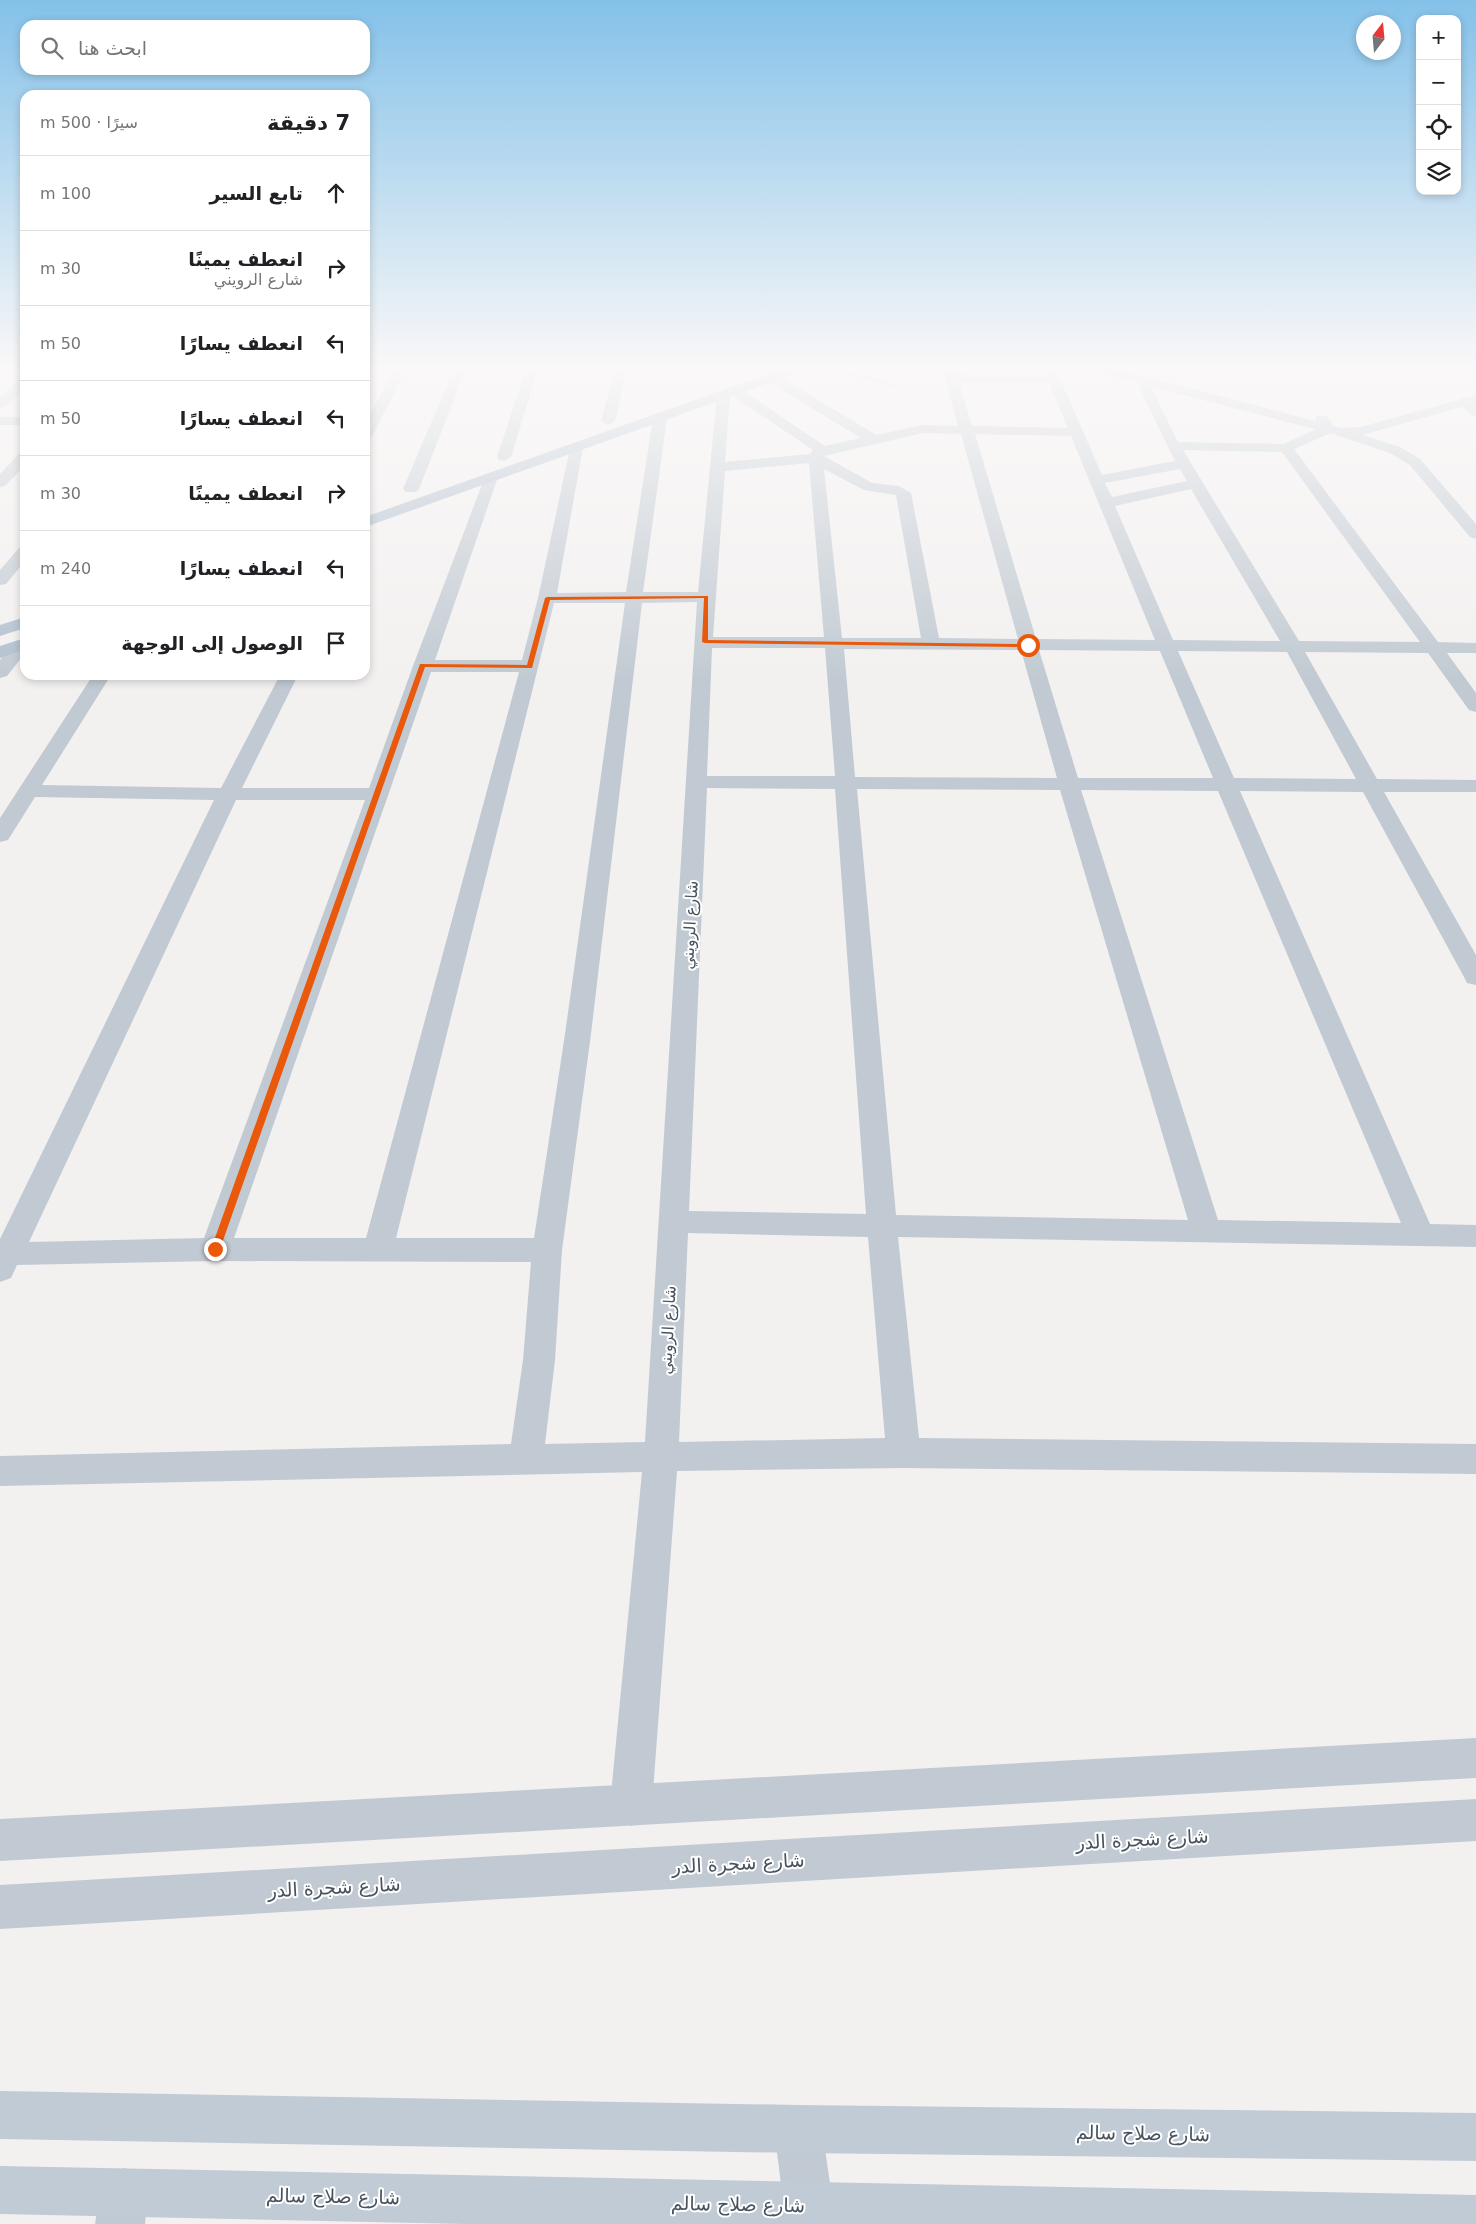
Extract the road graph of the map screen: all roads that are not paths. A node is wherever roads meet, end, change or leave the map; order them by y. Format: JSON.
{"nodes":[{"id":1,"x":9,"y":473,"type":"edge"},
{"id":2,"x":417,"y":473,"type":"edge"},
{"id":3,"x":477,"y":473,"type":"edge"},
{"id":4,"x":494,"y":473,"type":"edge"},
{"id":5,"x":566,"y":473,"type":"edge"},
{"id":6,"x":652,"y":473,"type":"edge"},
{"id":7,"x":717,"y":473,"type":"edge"},
{"id":8,"x":820,"y":473,"type":"edge"},
{"id":9,"x":847,"y":473,"type":"edge"},
{"id":10,"x":979,"y":473,"type":"edge"},
{"id":11,"x":1094,"y":473,"type":"edge"},
{"id":12,"x":1136,"y":473,"type":"edge"},
{"id":13,"x":1189,"y":473,"type":"edge"},
{"id":14,"x":1304,"y":473,"type":"edge"},
{"id":15,"x":1425,"y":473,"type":"edge"},
{"id":16,"x":1097,"y":480,"type":"junction"},
{"id":17,"x":0,"y":483,"type":"edge"},
{"id":18,"x":426,"y":483,"type":"dead end"},
{"id":19,"x":1195,"y":484,"type":"junction"},
{"id":20,"x":411,"y":488,"type":"junction"},
{"id":21,"x":396,"y":494,"type":"dead end"},
{"id":22,"x":1107,"y":503,"type":"junction"},
{"id":23,"x":370,"y":521,"type":"edge"},
{"id":24,"x":1476,"y":534,"type":"edge"},
{"id":25,"x":20,"y":556,"type":"edge"},
{"id":26,"x":0,"y":580,"type":"edge"},
{"id":27,"x":634,"y":597,"type":"junction"},
{"id":28,"x":706,"y":597,"type":"junction"},
{"id":29,"x":547,"y":598,"type":"junction"},
{"id":30,"x":20,"y":624,"type":"edge"},
{"id":31,"x":0,"y":631,"type":"edge"},
{"id":32,"x":705,"y":642,"type":"junction"},
{"id":33,"x":834,"y":644,"type":"junction"},
{"id":34,"x":931,"y":644,"type":"junction"},
{"id":35,"x":20,"y":645,"type":"edge"},
{"id":36,"x":1028,"y":645,"type":"junction"},
{"id":37,"x":1167,"y":647,"type":"junction"},
{"id":38,"x":1292,"y":647,"type":"junction"},
{"id":39,"x":20,"y":648,"type":"edge"},
{"id":40,"x":1433,"y":648,"type":"junction"},
{"id":41,"x":1476,"y":648,"type":"edge"},
{"id":42,"x":0,"y":652,"type":"edge"},
{"id":43,"x":422,"y":666,"type":"junction"},
{"id":44,"x":530,"y":666,"type":"junction"},
{"id":45,"x":0,"y":672,"type":"edge"},
{"id":46,"x":99,"y":680,"type":"edge"},
{"id":47,"x":286,"y":680,"type":"edge"},
{"id":48,"x":1476,"y":706,"type":"edge"},
{"id":49,"x":697,"y":782,"type":"junction"},
{"id":50,"x":845,"y":783,"type":"junction"},
{"id":51,"x":1069,"y":784,"type":"junction"},
{"id":52,"x":1226,"y":785,"type":"junction"},
{"id":53,"x":1370,"y":786,"type":"junction"},
{"id":54,"x":1476,"y":786,"type":"edge"},
{"id":55,"x":28,"y":791,"type":"junction"},
{"id":56,"x":228,"y":794,"type":"junction"},
{"id":57,"x":377,"y":794,"type":"junction"},
{"id":58,"x":0,"y":835,"type":"edge"},
{"id":59,"x":1476,"y":977,"type":"edge"},
{"id":60,"x":674,"y":1222,"type":"junction"},
{"id":61,"x":882,"y":1226,"type":"junction"},
{"id":62,"x":1206,"y":1231,"type":"junction"},
{"id":63,"x":1420,"y":1234,"type":"junction"},
{"id":64,"x":1476,"y":1236,"type":"edge"},
{"id":65,"x":215,"y":1249,"type":"junction"},
{"id":66,"x":378,"y":1250,"type":"junction"},
{"id":67,"x":547,"y":1250,"type":"junction"},
{"id":68,"x":4,"y":1262,"type":"edge"},
{"id":69,"x":903,"y":1453,"type":"junction"},
{"id":70,"x":661,"y":1456,"type":"junction"},
{"id":71,"x":1476,"y":1458,"type":"edge"},
{"id":72,"x":526,"y":1459,"type":"junction"},
{"id":73,"x":0,"y":1471,"type":"edge"},
{"id":74,"x":1476,"y":1758,"type":"edge"},
{"id":75,"x":631,"y":1804,"type":"junction"},
{"id":76,"x":1476,"y":1820,"type":"edge"},
{"id":77,"x":0,"y":1840,"type":"edge"},
{"id":78,"x":0,"y":1907,"type":"edge"},
{"id":79,"x":0,"y":2115,"type":"edge"},
{"id":80,"x":798,"y":2129,"type":"junction"},
{"id":81,"x":1476,"y":2137,"type":"edge"},
{"id":82,"x":0,"y":2190,"type":"edge"},
{"id":83,"x":122,"y":2208,"type":"edge"},
{"id":84,"x":335,"y":2210,"type":"edge"},
{"id":85,"x":595,"y":2212,"type":"edge"},
{"id":86,"x":810,"y":2215,"type":"edge"},
{"id":87,"x":1003,"y":2217,"type":"edge"},
{"id":88,"x":1276,"y":2220,"type":"edge"},
{"id":89,"x":1476,"y":2220,"type":"edge"}],
"edges":[{"from":1,"to":17,"type":"street"},
{"from":2,"to":20,"type":"street"},
{"from":3,"to":23,"type":"main road"},
{"from":4,"to":43,"type":"street"},
{"from":5,"to":29,"type":"street"},
{"from":6,"to":27,"type":"street"},
{"from":7,"to":28,"type":"street","name":"شارع الرويني"},
{"from":8,"to":33,"type":"street"},
{"from":9,"to":34,"type":"street"},
{"from":10,"to":36,"type":"street"},
{"from":11,"to":16,"type":"street"},
{"from":12,"to":16,"type":"street"},
{"from":13,"to":19,"type":"street"},
{"from":14,"to":40,"type":"street"},
{"from":15,"to":24,"type":"street"},
{"from":16,"to":22,"type":"street"},
{"from":18,"to":20,"type":"main road"},
{"from":19,"to":22,"type":"street"},
{"from":19,"to":38,"type":"street"},
{"from":20,"to":21,"type":"main road"},
{"from":22,"to":37,"type":"street"},
{"from":25,"to":26,"type":"street"},
{"from":27,"to":28,"type":"street"},
{"from":27,"to":29,"type":"street"},
{"from":27,"to":67,"type":"street"},
{"from":28,"to":32,"type":"street","name":"شارع الرويني"},
{"from":29,"to":44,"type":"street"},
{"from":30,"to":31,"type":"main road"},
{"from":32,"to":33,"type":"street"},
{"from":32,"to":49,"type":"street","name":"شارع الرويني"},
{"from":33,"to":34,"type":"street"},
{"from":33,"to":50,"type":"street"},
{"from":34,"to":36,"type":"street"},
{"from":35,"to":42,"type":"main road"},
{"from":36,"to":37,"type":"street"},
{"from":36,"to":51,"type":"street"},
{"from":37,"to":38,"type":"street"},
{"from":37,"to":52,"type":"street"},
{"from":38,"to":40,"type":"street"},
{"from":38,"to":53,"type":"street"},
{"from":39,"to":45,"type":"street"},
{"from":40,"to":41,"type":"street"},
{"from":40,"to":48,"type":"street"},
{"from":43,"to":44,"type":"street"},
{"from":43,"to":57,"type":"street"},
{"from":44,"to":66,"type":"street"},
{"from":46,"to":55,"type":"street"},
{"from":47,"to":56,"type":"street"},
{"from":49,"to":50,"type":"street"},
{"from":49,"to":60,"type":"street","name":"شارع الرويني"},
{"from":50,"to":51,"type":"street"},
{"from":50,"to":61,"type":"street"},
{"from":51,"to":52,"type":"street"},
{"from":51,"to":62,"type":"street"},
{"from":52,"to":53,"type":"street"},
{"from":52,"to":63,"type":"street"},
{"from":53,"to":54,"type":"street"},
{"from":53,"to":59,"type":"street"},
{"from":55,"to":56,"type":"street"},
{"from":55,"to":58,"type":"street"},
{"from":56,"to":57,"type":"street"},
{"from":56,"to":68,"type":"street"},
{"from":57,"to":65,"type":"street"},
{"from":60,"to":61,"type":"street"},
{"from":60,"to":70,"type":"street","name":"شارع الرويني"},
{"from":61,"to":62,"type":"street"},
{"from":61,"to":69,"type":"street"},
{"from":62,"to":63,"type":"street"},
{"from":63,"to":64,"type":"street"},
{"from":65,"to":66,"type":"street"},
{"from":65,"to":68,"type":"street"},
{"from":66,"to":67,"type":"street"},
{"from":67,"to":72,"type":"street"},
{"from":69,"to":70,"type":"street"},
{"from":69,"to":71,"type":"street"},
{"from":70,"to":72,"type":"street"},
{"from":70,"to":75,"type":"street","name":"شارع الرويني"},
{"from":72,"to":73,"type":"street"},
{"from":74,"to":75,"type":"street"},
{"from":75,"to":77,"type":"street"},
{"from":76,"to":78,"type":"street","name":"شارع شجرة الدر"},
{"from":79,"to":80,"type":"main road","name":"شارع صلاح سالم"},
{"from":80,"to":81,"type":"main road","name":"شارع صلاح سالم"},
{"from":80,"to":86,"type":"street"},
{"from":82,"to":83,"type":"main road","name":"شارع صلاح سالم"},
{"from":83,"to":84,"type":"main road","name":"شارع صلاح سالم"},
{"from":84,"to":85,"type":"main road","name":"شارع صلاح سالم"},
{"from":85,"to":86,"type":"main road","name":"شارع صلاح سالم"},
{"from":86,"to":87,"type":"main road","name":"شارع صلاح سالم"},
{"from":87,"to":88,"type":"main road","name":"شارع صلاح سالم"},
{"from":88,"to":89,"type":"main road","name":"شارع صلاح سالم"}]}
